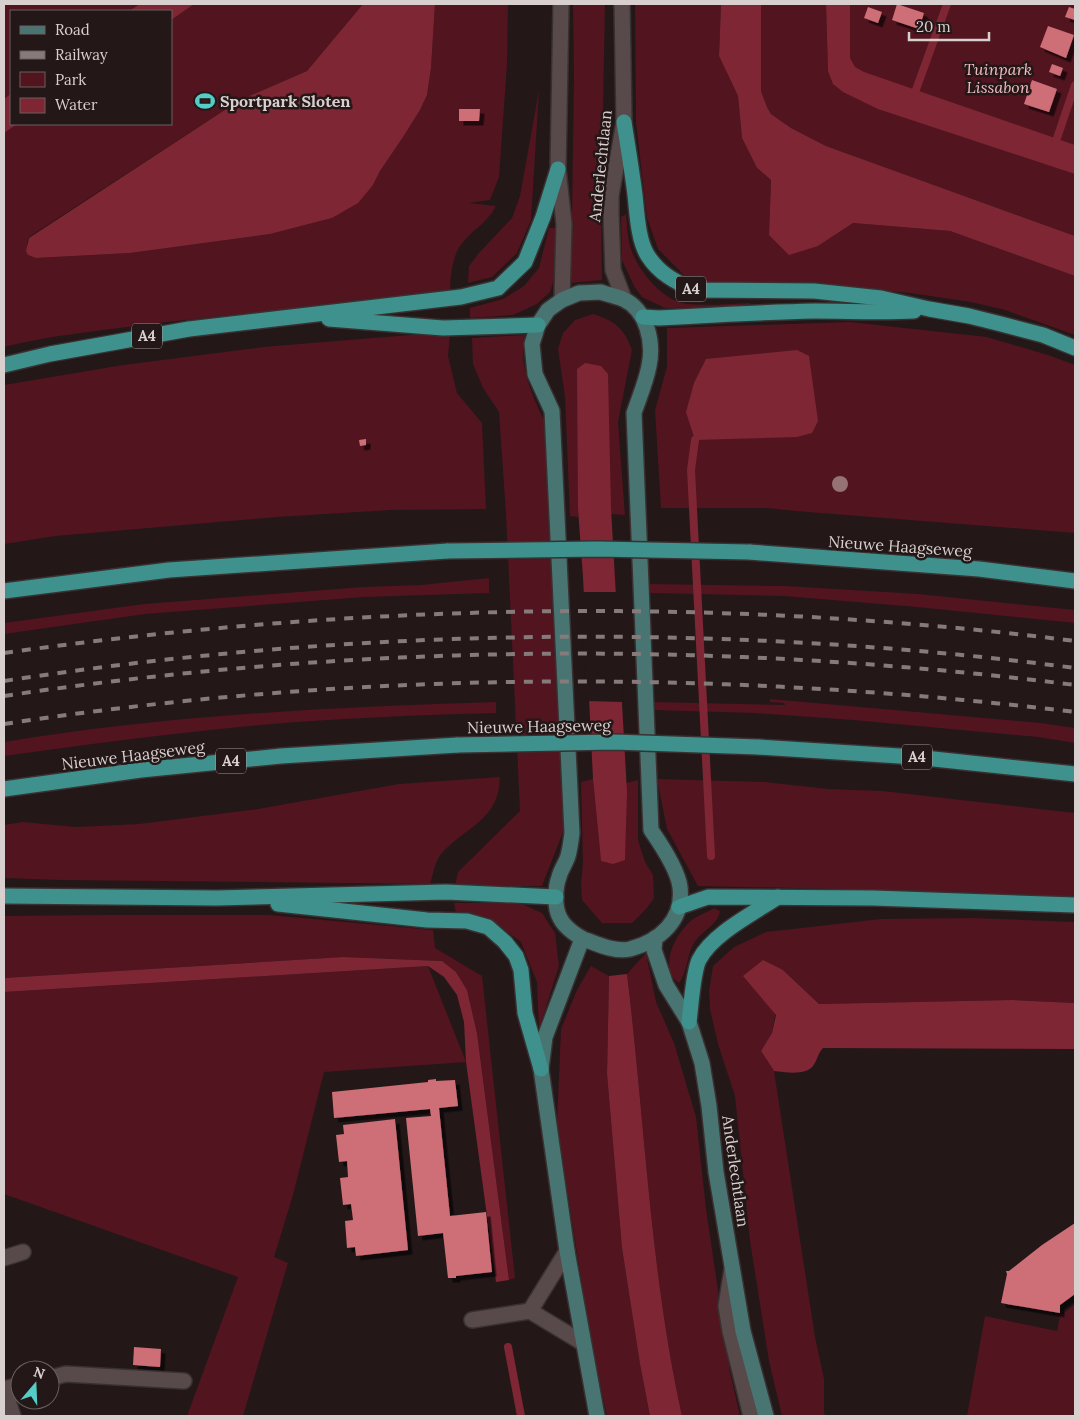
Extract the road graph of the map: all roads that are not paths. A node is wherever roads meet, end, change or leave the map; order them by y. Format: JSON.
{"nodes":[{"id":1,"x":561,"y":4,"type":"edge"},
{"id":2,"x":622,"y":4,"type":"edge"},
{"id":3,"x":624,"y":122,"type":"junction"},
{"id":4,"x":558,"y":169,"type":"junction"},
{"id":5,"x":562,"y":300,"type":"junction"},
{"id":6,"x":624,"y":300,"type":"junction"},
{"id":7,"x":929,"y":310,"type":"junction"},
{"id":8,"x":293,"y":317,"type":"junction"},
{"id":9,"x":643,"y":317,"type":"junction"},
{"id":10,"x":538,"y":325,"type":"junction"},
{"id":11,"x":1075,"y":348,"type":"edge"},
{"id":12,"x":4,"y":365,"type":"edge"},
{"id":13,"x":1075,"y":581,"type":"edge"},
{"id":14,"x":4,"y":591,"type":"edge"},
{"id":15,"x":1075,"y":774,"type":"edge"},
{"id":16,"x":4,"y":789,"type":"edge"},
{"id":17,"x":4,"y":896,"type":"edge"},
{"id":18,"x":778,"y":897,"type":"junction"},
{"id":19,"x":217,"y":898,"type":"junction"},
{"id":20,"x":556,"y":898,"type":"junction"},
{"id":21,"x":1075,"y":905,"type":"edge"},
{"id":22,"x":679,"y":907,"type":"junction"},
{"id":23,"x":655,"y":938,"type":"junction"},
{"id":24,"x":582,"y":939,"type":"junction"},
{"id":25,"x":688,"y":1022,"type":"junction"},
{"id":26,"x":541,"y":1069,"type":"junction"},
{"id":27,"x":567,"y":1251,"type":"junction"},
{"id":28,"x":22,"y":1252,"type":"dead end"},
{"id":29,"x":4,"y":1258,"type":"edge"},
{"id":30,"x":732,"y":1266,"type":"junction"},
{"id":31,"x":530,"y":1311,"type":"junction"},
{"id":32,"x":472,"y":1320,"type":"dead end"},
{"id":33,"x":583,"y":1343,"type":"junction"},
{"id":34,"x":60,"y":1376,"type":"edge"},
{"id":35,"x":184,"y":1381,"type":"dead end"},
{"id":36,"x":4,"y":1389,"type":"edge"},
{"id":37,"x":13,"y":1416,"type":"edge"},
{"id":38,"x":597,"y":1416,"type":"edge"},
{"id":39,"x":751,"y":1416,"type":"edge"},
{"id":40,"x":766,"y":1416,"type":"edge"}],
"edges":[{"from":1,"to":4,"type":"street","name":"Anderlechtlaan"},
{"from":2,"to":3,"type":"street","name":"Anderlechtlaan"},
{"from":3,"to":6,"type":"street","name":"Anderlechtlaan"},
{"from":3,"to":7,"type":"highway","number":"A4"},
{"from":4,"to":5,"type":"street","name":"Anderlechtlaan"},
{"from":4,"to":8,"type":"highway","number":"A4"},
{"from":5,"to":6,"type":"main road"},
{"from":5,"to":10,"type":"main road"},
{"from":6,"to":9,"type":"main road"},
{"from":7,"to":9,"type":"highway","number":"A4"},
{"from":7,"to":11,"type":"highway","number":"A4"},
{"from":8,"to":10,"type":"highway","number":"A4"},
{"from":8,"to":12,"type":"highway","number":"A4"},
{"from":9,"to":22,"type":"main road"},
{"from":10,"to":20,"type":"main road"},
{"from":13,"to":14,"type":"highway","name":"Nieuwe Haagseweg","bridge":true},
{"from":15,"to":16,"type":"highway","name":"Nieuwe Haagseweg","number":"A4","bridge":true},
{"from":17,"to":19,"type":"highway"},
{"from":18,"to":21,"type":"highway"},
{"from":18,"to":22,"type":"highway"},
{"from":18,"to":25,"type":"highway"},
{"from":19,"to":20,"type":"highway"},
{"from":19,"to":26,"type":"highway"},
{"from":20,"to":24,"type":"main road"},
{"from":22,"to":23,"type":"main road"},
{"from":23,"to":24,"type":"main road"},
{"from":23,"to":25,"type":"main road","name":"Anderlechtlaan"},
{"from":24,"to":26,"type":"main road"},
{"from":25,"to":30,"type":"main road","name":"Anderlechtlaan"},
{"from":26,"to":27,"type":"main road"},
{"from":27,"to":31,"type":"street"},
{"from":27,"to":33,"type":"main road"},
{"from":28,"to":29,"type":"street"},
{"from":30,"to":39,"type":"street"},
{"from":30,"to":40,"type":"main road","name":"Anderlechtlaan"},
{"from":31,"to":32,"type":"street"},
{"from":31,"to":33,"type":"street"},
{"from":33,"to":38,"type":"main road"},
{"from":34,"to":35,"type":"street"},
{"from":36,"to":37,"type":"street"}]}
